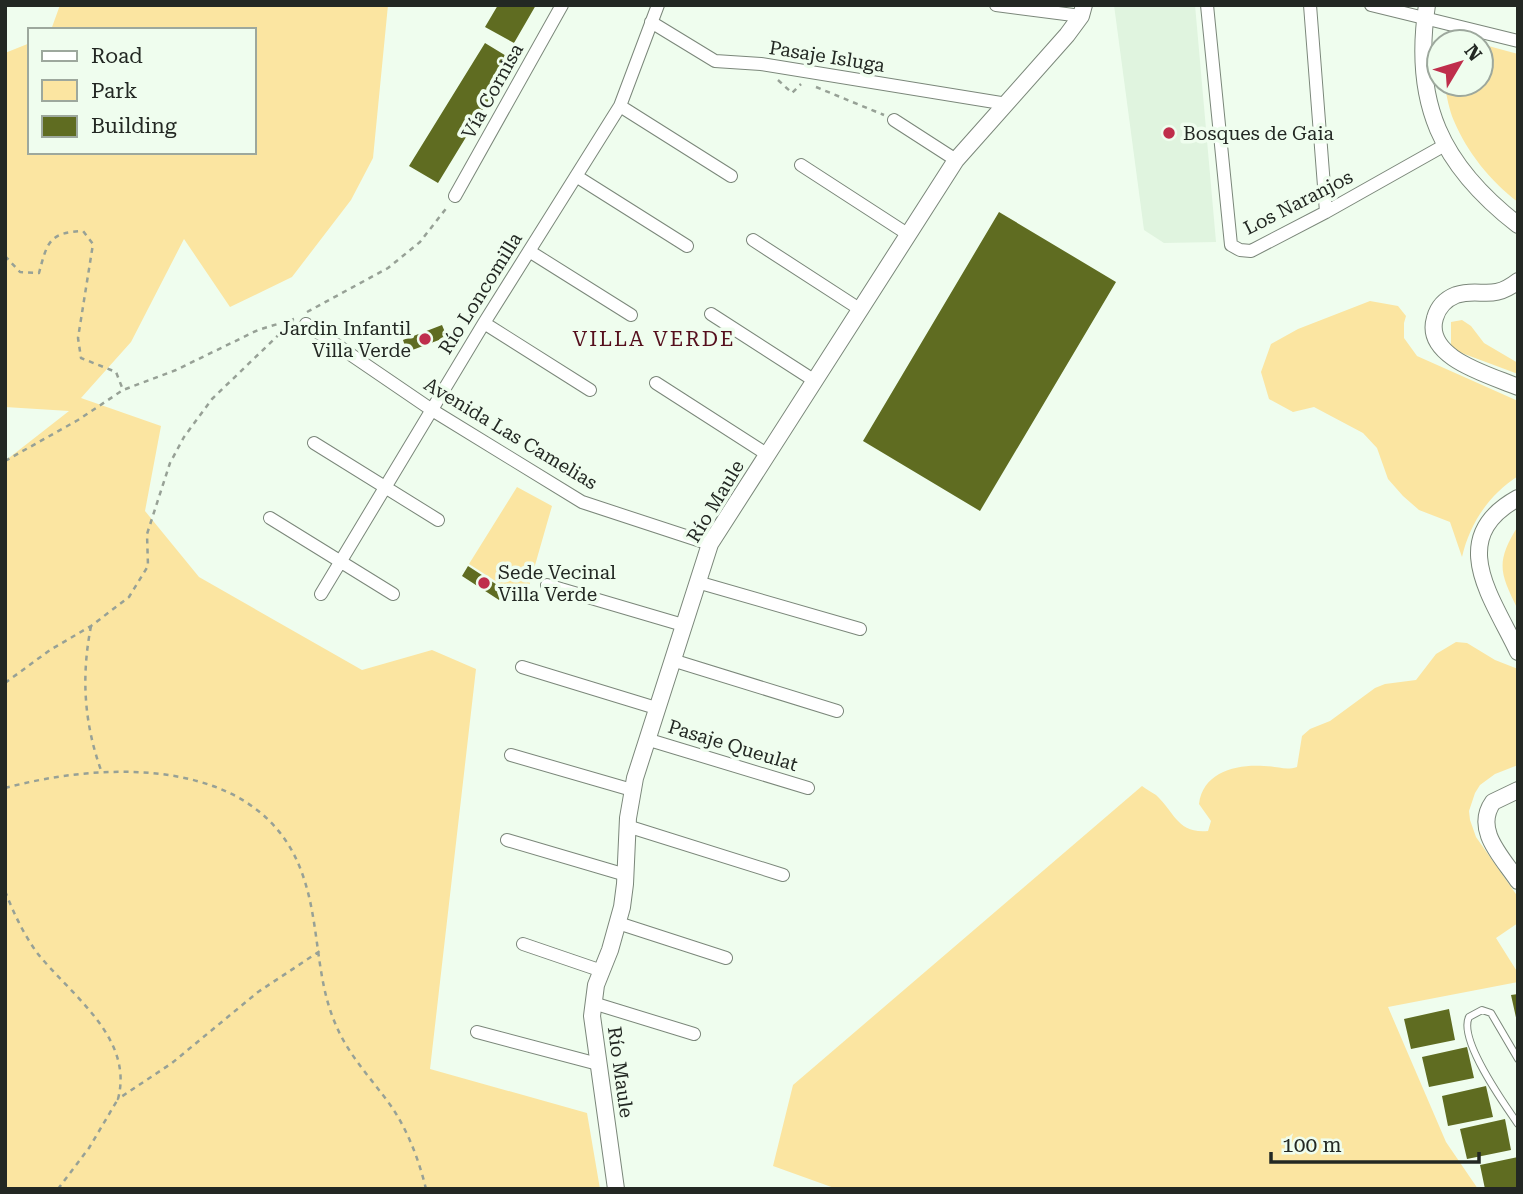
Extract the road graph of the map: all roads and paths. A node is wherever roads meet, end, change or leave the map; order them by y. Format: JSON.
{"nodes":[{"id":1,"x":562,"y":5,"type":"edge"},
{"id":2,"x":657,"y":5,"type":"edge"},
{"id":3,"x":996,"y":5,"type":"edge"},
{"id":4,"x":1207,"y":5,"type":"edge"},
{"id":5,"x":1310,"y":5,"type":"edge"},
{"id":6,"x":1371,"y":5,"type":"edge"},
{"id":7,"x":1083,"y":10,"type":"edge"},
{"id":8,"x":1426,"y":12,"type":"edge"},
{"id":9,"x":651,"y":22,"type":"junction"},
{"id":10,"x":1518,"y":41,"type":"edge"},
{"id":11,"x":761,"y":64,"type":"junction"},
{"id":12,"x":1007,"y":104,"type":"junction"},
{"id":13,"x":620,"y":106,"type":"junction"},
{"id":14,"x":894,"y":120,"type":"joint"},
{"id":15,"x":1445,"y":145,"type":"junction"},
{"id":16,"x":956,"y":160,"type":"junction"},
{"id":17,"x":801,"y":165,"type":"dead end"},
{"id":18,"x":576,"y":176,"type":"junction"},
{"id":19,"x":731,"y":176,"type":"dead end"},
{"id":20,"x":455,"y":196,"type":"joint"},
{"id":21,"x":1326,"y":212,"type":"junction"},
{"id":22,"x":1518,"y":225,"type":"edge"},
{"id":23,"x":909,"y":235,"type":"junction"},
{"id":24,"x":753,"y":240,"type":"dead end"},
{"id":25,"x":687,"y":246,"type":"dead end"},
{"id":26,"x":529,"y":251,"type":"junction"},
{"id":27,"x":5,"y":256,"type":"edge"},
{"id":28,"x":1518,"y":281,"type":"edge"},
{"id":29,"x":861,"y":310,"type":"junction"},
{"id":30,"x":711,"y":314,"type":"dead end"},
{"id":31,"x":631,"y":315,"type":"dead end"},
{"id":32,"x":301,"y":321,"type":"junction"},
{"id":33,"x":484,"y":323,"type":"junction"},
{"id":34,"x":815,"y":381,"type":"junction"},
{"id":35,"x":656,"y":383,"type":"dead end"},
{"id":36,"x":1518,"y":387,"type":"edge"},
{"id":37,"x":123,"y":390,"type":"junction"},
{"id":38,"x":590,"y":390,"type":"dead end"},
{"id":39,"x":432,"y":410,"type":"junction"},
{"id":40,"x":314,"y":443,"type":"dead end"},
{"id":41,"x":768,"y":454,"type":"junction"},
{"id":42,"x":5,"y":461,"type":"edge"},
{"id":43,"x":385,"y":487,"type":"junction"},
{"id":44,"x":1518,"y":498,"type":"edge"},
{"id":45,"x":270,"y":518,"type":"dead end"},
{"id":46,"x":438,"y":520,"type":"dead end"},
{"id":47,"x":710,"y":544,"type":"junction"},
{"id":48,"x":341,"y":563,"type":"junction"},
{"id":49,"x":697,"y":582,"type":"junction"},
{"id":50,"x":547,"y":585,"type":"dead end"},
{"id":51,"x":321,"y":594,"type":"dead end"},
{"id":52,"x":393,"y":594,"type":"dead end"},
{"id":53,"x":683,"y":625,"type":"junction"},
{"id":54,"x":91,"y":626,"type":"junction"},
{"id":55,"x":860,"y":629,"type":"dead end"},
{"id":56,"x":1518,"y":652,"type":"edge"},
{"id":57,"x":672,"y":660,"type":"junction"},
{"id":58,"x":522,"y":667,"type":"dead end"},
{"id":59,"x":5,"y":683,"type":"edge"},
{"id":60,"x":656,"y":708,"type":"junction"},
{"id":61,"x":837,"y":711,"type":"dead end"},
{"id":62,"x":646,"y":739,"type":"junction"},
{"id":63,"x":510,"y":755,"type":"dead end"},
{"id":64,"x":102,"y":773,"type":"junction"},
{"id":65,"x":5,"y":788,"type":"edge"},
{"id":66,"x":808,"y":788,"type":"dead end"},
{"id":67,"x":632,"y":790,"type":"junction"},
{"id":68,"x":1518,"y":790,"type":"edge"},
{"id":69,"x":627,"y":825,"type":"junction"},
{"id":70,"x":507,"y":840,"type":"dead end"},
{"id":71,"x":625,"y":875,"type":"junction"},
{"id":72,"x":783,"y":875,"type":"dead end"},
{"id":73,"x":1518,"y":881,"type":"edge"},
{"id":74,"x":5,"y":891,"type":"edge"},
{"id":75,"x":618,"y":923,"type":"junction"},
{"id":76,"x":523,"y":944,"type":"dead end"},
{"id":77,"x":320,"y":951,"type":"junction"},
{"id":78,"x":726,"y":958,"type":"dead end"},
{"id":79,"x":602,"y":971,"type":"junction"},
{"id":80,"x":593,"y":1003,"type":"junction"},
{"id":81,"x":477,"y":1032,"type":"dead end"},
{"id":82,"x":694,"y":1034,"type":"dead end"},
{"id":83,"x":1518,"y":1059,"type":"edge"},
{"id":84,"x":598,"y":1065,"type":"junction"},
{"id":85,"x":118,"y":1100,"type":"junction"},
{"id":86,"x":1518,"y":1124,"type":"edge"},
{"id":87,"x":58,"y":1189,"type":"edge"},
{"id":88,"x":426,"y":1189,"type":"edge"},
{"id":89,"x":616,"y":1189,"type":"edge"}],
"edges":[{"from":1,"to":20,"type":"street","name":"Vía Cornisa"},
{"from":2,"to":9,"type":"street","name":"Río Loncomilla"},
{"from":3,"to":7,"type":"street"},
{"from":4,"to":21,"type":"street","name":"Los Naranjos"},
{"from":5,"to":21,"type":"street"},
{"from":6,"to":8,"type":"street"},
{"from":7,"to":12,"type":"street","name":"Río Maule"},
{"from":8,"to":10,"type":"street"},
{"from":8,"to":15,"type":"street"},
{"from":9,"to":11,"type":"street","name":"Pasaje Isluga"},
{"from":9,"to":13,"type":"street","name":"Río Loncomilla"},
{"from":11,"to":12,"type":"street","name":"Pasaje Isluga"},
{"from":11,"to":14,"type":"path"},
{"from":12,"to":16,"type":"street","name":"Río Maule"},
{"from":13,"to":18,"type":"street","name":"Río Loncomilla"},
{"from":13,"to":19,"type":"street"},
{"from":14,"to":16,"type":"street"},
{"from":15,"to":21,"type":"street","name":"Los Naranjos"},
{"from":15,"to":22,"type":"street"},
{"from":16,"to":23,"type":"street","name":"Río Maule"},
{"from":17,"to":23,"type":"street"},
{"from":18,"to":25,"type":"street"},
{"from":18,"to":26,"type":"street","name":"Río Loncomilla"},
{"from":20,"to":32,"type":"path"},
{"from":23,"to":29,"type":"street","name":"Río Maule"},
{"from":24,"to":29,"type":"street"},
{"from":26,"to":31,"type":"street"},
{"from":26,"to":33,"type":"street","name":"Río Loncomilla"},
{"from":27,"to":37,"type":"path"},
{"from":28,"to":36,"type":"street"},
{"from":29,"to":34,"type":"street","name":"Río Maule"},
{"from":30,"to":34,"type":"street"},
{"from":32,"to":37,"type":"path"},
{"from":32,"to":39,"type":"street","name":"Avenida Las Camelias"},
{"from":32,"to":54,"type":"path"},
{"from":33,"to":38,"type":"street"},
{"from":33,"to":39,"type":"street","name":"Río Loncomilla"},
{"from":34,"to":41,"type":"street","name":"Río Maule"},
{"from":35,"to":41,"type":"street"},
{"from":37,"to":42,"type":"path"},
{"from":39,"to":43,"type":"street","name":"Río Loncomilla"},
{"from":39,"to":47,"type":"street","name":"Avenida Las Camelias"},
{"from":40,"to":43,"type":"street"},
{"from":41,"to":47,"type":"street","name":"Río Maule"},
{"from":43,"to":46,"type":"street"},
{"from":43,"to":48,"type":"street","name":"Río Loncomilla"},
{"from":44,"to":56,"type":"street"},
{"from":45,"to":48,"type":"street"},
{"from":47,"to":49,"type":"street","name":"Río Maule"},
{"from":48,"to":51,"type":"street","name":"Río Loncomilla"},
{"from":48,"to":52,"type":"street"},
{"from":49,"to":53,"type":"street","name":"Río Maule"},
{"from":49,"to":55,"type":"street"},
{"from":50,"to":53,"type":"street"},
{"from":53,"to":57,"type":"street","name":"Río Maule"},
{"from":54,"to":59,"type":"path"},
{"from":54,"to":64,"type":"path"},
{"from":57,"to":60,"type":"street","name":"Río Maule"},
{"from":57,"to":61,"type":"street"},
{"from":58,"to":60,"type":"street"},
{"from":60,"to":62,"type":"street","name":"Río Maule"},
{"from":62,"to":66,"type":"street","name":"Pasaje Queulat"},
{"from":62,"to":67,"type":"street","name":"Río Maule"},
{"from":63,"to":67,"type":"street"},
{"from":64,"to":65,"type":"path"},
{"from":64,"to":77,"type":"path"},
{"from":67,"to":69,"type":"street","name":"Río Maule"},
{"from":68,"to":73,"type":"street"},
{"from":69,"to":71,"type":"street","name":"Río Maule"},
{"from":69,"to":72,"type":"street"},
{"from":70,"to":71,"type":"street"},
{"from":71,"to":75,"type":"street","name":"Río Maule"},
{"from":74,"to":85,"type":"path"},
{"from":75,"to":78,"type":"street"},
{"from":75,"to":79,"type":"street","name":"Río Maule"},
{"from":76,"to":79,"type":"street"},
{"from":77,"to":85,"type":"path"},
{"from":77,"to":88,"type":"path"},
{"from":79,"to":80,"type":"street","name":"Río Maule"},
{"from":80,"to":82,"type":"street"},
{"from":80,"to":84,"type":"street","name":"Río Maule"},
{"from":81,"to":84,"type":"street"},
{"from":83,"to":86,"type":"lane"},
{"from":84,"to":89,"type":"street","name":"Río Maule"},
{"from":85,"to":87,"type":"path"}]}
